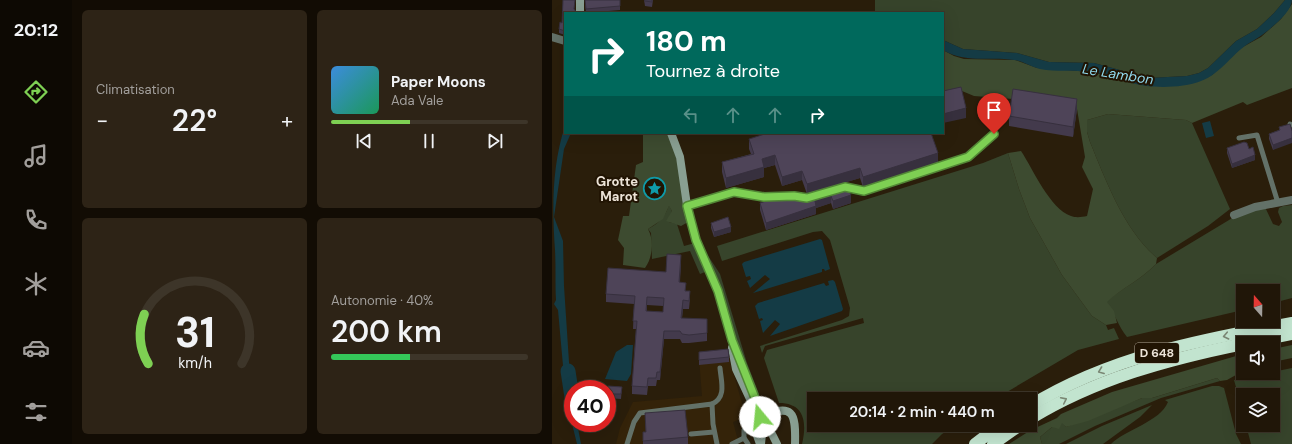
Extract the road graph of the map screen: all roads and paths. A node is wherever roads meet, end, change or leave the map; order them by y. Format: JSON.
{"nodes":[{"id":1,"x":580,"y":0,"type":"edge"},
{"id":2,"x":580,"y":12,"type":"edge"},
{"id":3,"x":552,"y":37,"type":"edge"},
{"id":4,"x":564,"y":41,"type":"edge"},
{"id":5,"x":672,"y":134,"type":"edge"},
{"id":6,"x":994,"y":134,"type":"dead end"},
{"id":7,"x":1239,"y":138,"type":"dead end"},
{"id":8,"x":839,"y":189,"type":"edge"},
{"id":9,"x":794,"y":196,"type":"edge"},
{"id":10,"x":1292,"y":200,"type":"edge"},
{"id":11,"x":1278,"y":203,"type":"junction"},
{"id":12,"x":687,"y":206,"type":"junction"},
{"id":13,"x":1234,"y":215,"type":"dead end"},
{"id":14,"x":1292,"y":323,"type":"edge"},
{"id":15,"x":1292,"y":334,"type":"edge"},
{"id":16,"x":1280,"y":336,"type":"edge"},
{"id":17,"x":1236,"y":345,"type":"edge"},
{"id":18,"x":720,"y":368,"type":"dead end"},
{"id":19,"x":1037,"y":402,"type":"edge"},
{"id":20,"x":712,"y":404,"type":"junction"},
{"id":21,"x":1037,"y":415,"type":"edge"},
{"id":22,"x":760,"y":417,"type":"junction"},
{"id":23,"x":770,"y":429,"type":"junction"},
{"id":24,"x":714,"y":432,"type":"junction"},
{"id":25,"x":991,"y":432,"type":"edge"},
{"id":26,"x":1010,"y":432,"type":"edge"},
{"id":27,"x":691,"y":434,"type":"dead end"},
{"id":28,"x":744,"y":438,"type":"junction"},
{"id":29,"x":627,"y":444,"type":"edge"},
{"id":30,"x":718,"y":444,"type":"edge"},
{"id":31,"x":732,"y":444,"type":"edge"},
{"id":32,"x":748,"y":444,"type":"edge"},
{"id":33,"x":761,"y":444,"type":"edge"},
{"id":34,"x":778,"y":444,"type":"edge"},
{"id":35,"x":795,"y":444,"type":"edge"},
{"id":36,"x":975,"y":444,"type":"edge"},
{"id":37,"x":993,"y":444,"type":"edge"}],
"edges":[{"from":1,"to":2,"type":"street"},
{"from":3,"to":4,"type":"street"},
{"from":5,"to":12,"type":"street"},
{"from":6,"to":8,"type":"lane"},
{"from":7,"to":11,"type":"lane"},
{"from":9,"to":12,"type":"lane"},
{"from":10,"to":11,"type":"street"},
{"from":11,"to":13,"type":"street"},
{"from":12,"to":22,"type":"street"},
{"from":14,"to":19,"type":"highway","number":"D 648","one_way":true},
{"from":15,"to":16,"type":"highway","number":"D 648"},
{"from":21,"to":17,"type":"highway","number":"D 648","one_way":true},
{"from":18,"to":20,"type":"lane"},
{"from":20,"to":24,"type":"lane"},
{"from":20,"to":29,"type":"lane"},
{"from":22,"to":23,"type":"street"},
{"from":22,"to":28,"type":"lane"},
{"from":22,"to":33,"type":"street"},
{"from":22,"to":35,"type":"street"},
{"from":23,"to":33,"type":"street"},
{"from":23,"to":34,"type":"street"},
{"from":24,"to":27,"type":"lane"},
{"from":24,"to":30,"type":"lane"},
{"from":25,"to":36,"type":"highway"},
{"from":26,"to":37,"type":"highway"},
{"from":28,"to":31,"type":"lane"},
{"from":28,"to":32,"type":"lane"}]}
